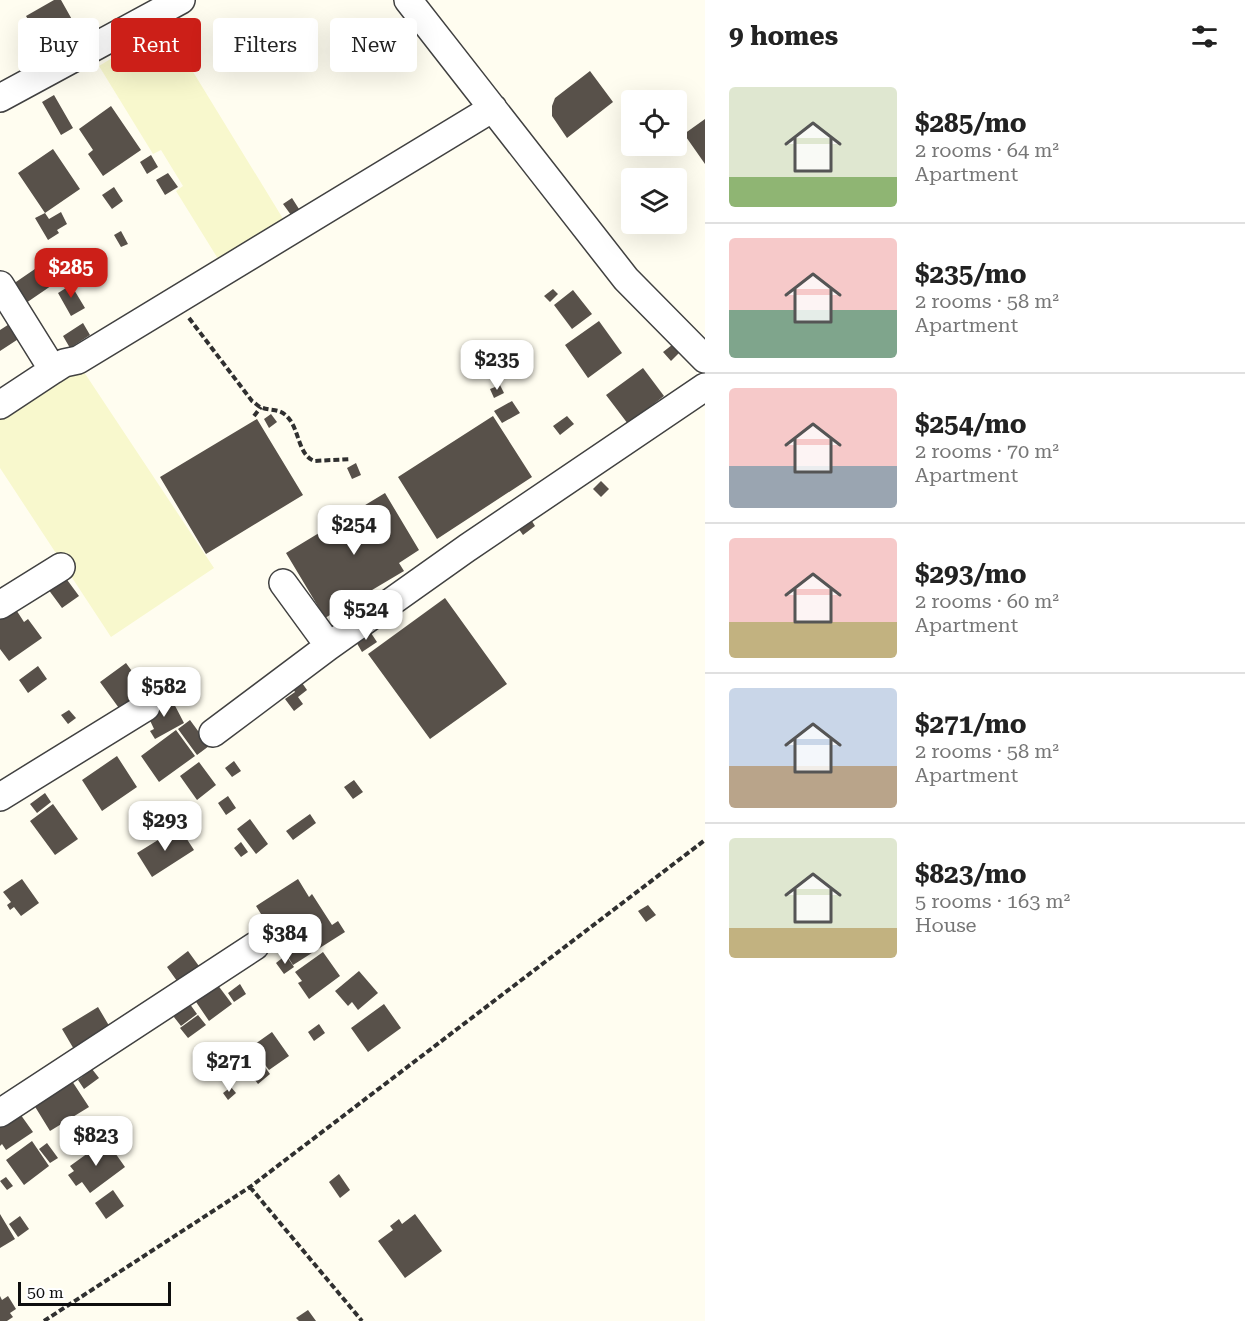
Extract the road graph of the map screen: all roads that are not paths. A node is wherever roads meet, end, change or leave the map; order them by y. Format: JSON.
{"nodes":[{"id":1,"x":181,"y":0,"type":"edge"},
{"id":2,"x":408,"y":0,"type":"edge"},
{"id":3,"x":0,"y":98,"type":"edge"},
{"id":4,"x":492,"y":108,"type":"junction"},
{"id":5,"x":0,"y":285,"type":"edge"},
{"id":6,"x":705,"y":359,"type":"edge"},
{"id":7,"x":53,"y":369,"type":"junction"},
{"id":8,"x":705,"y":387,"type":"edge"},
{"id":9,"x":0,"y":405,"type":"edge"},
{"id":10,"x":61,"y":567,"type":"dead end"},
{"id":11,"x":283,"y":583,"type":"dead end"},
{"id":12,"x":0,"y":605,"type":"edge"},
{"id":13,"x":329,"y":646,"type":"junction"},
{"id":14,"x":146,"y":706,"type":"dead end"},
{"id":15,"x":213,"y":733,"type":"dead end"},
{"id":16,"x":0,"y":797,"type":"edge"},
{"id":17,"x":255,"y":946,"type":"dead end"},
{"id":18,"x":0,"y":1113,"type":"edge"}],
"edges":[{"from":1,"to":3,"type":"street"},
{"from":2,"to":4,"type":"street"},
{"from":4,"to":6,"type":"street"},
{"from":4,"to":7,"type":"street"},
{"from":5,"to":7,"type":"street"},
{"from":7,"to":9,"type":"street"},
{"from":8,"to":13,"type":"street"},
{"from":10,"to":12,"type":"street"},
{"from":11,"to":13,"type":"street"},
{"from":13,"to":15,"type":"street"},
{"from":14,"to":16,"type":"street"},
{"from":17,"to":18,"type":"street"}]}
